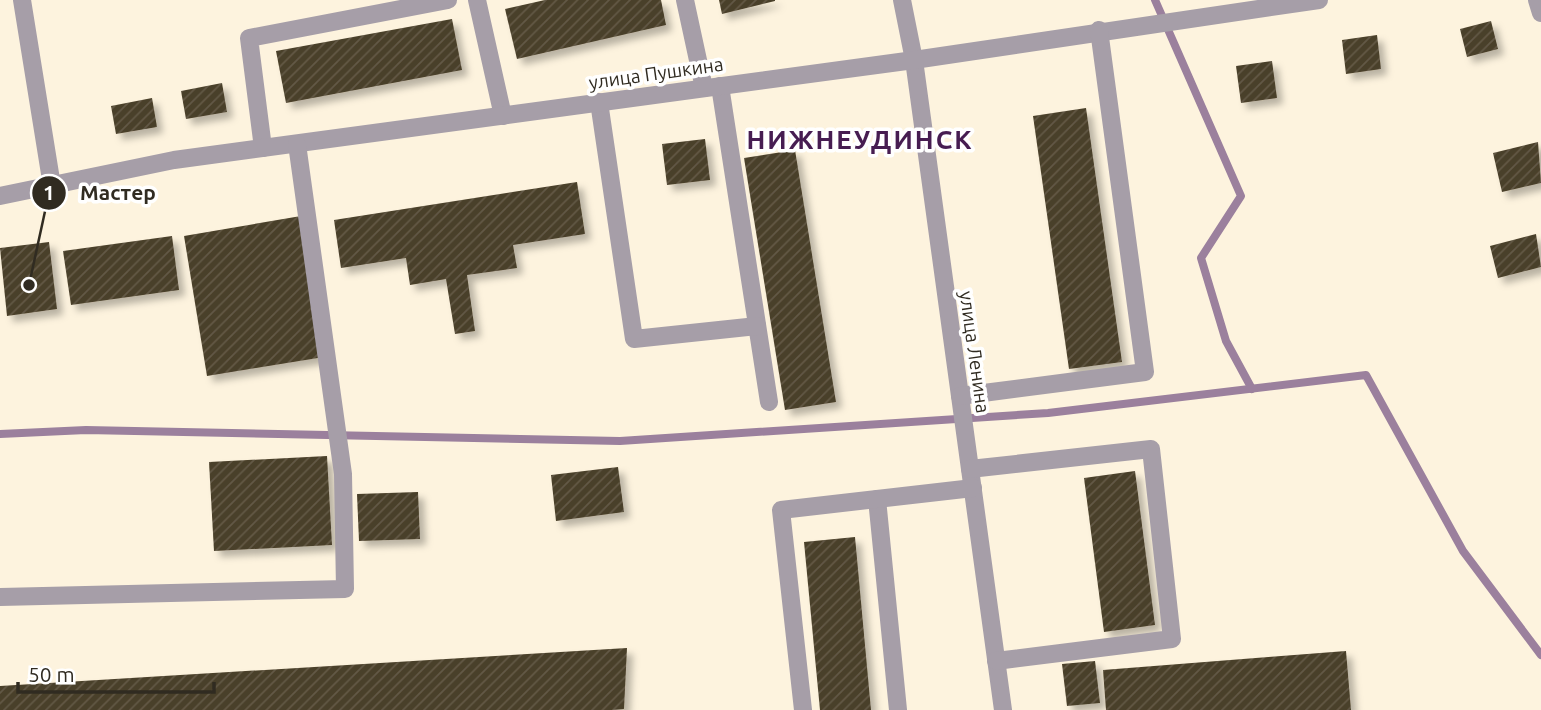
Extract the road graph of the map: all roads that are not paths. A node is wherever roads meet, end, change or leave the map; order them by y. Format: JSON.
{"nodes":[{"id":1,"x":22,"y":0,"type":"edge"},
{"id":2,"x":448,"y":0,"type":"edge"},
{"id":3,"x":477,"y":0,"type":"edge"},
{"id":4,"x":685,"y":0,"type":"edge"},
{"id":5,"x":902,"y":0,"type":"edge"},
{"id":6,"x":1537,"y":0,"type":"edge"},
{"id":7,"x":1307,"y":1,"type":"edge"},
{"id":8,"x":1541,"y":13,"type":"edge"},
{"id":9,"x":1099,"y":30,"type":"junction"},
{"id":10,"x":914,"y":60,"type":"junction"},
{"id":11,"x":712,"y":87,"type":"junction"},
{"id":12,"x":599,"y":102,"type":"junction"},
{"id":13,"x":503,"y":116,"type":"junction"},
{"id":14,"x":297,"y":144,"type":"junction"},
{"id":15,"x":263,"y":148,"type":"junction"},
{"id":16,"x":52,"y":186,"type":"junction"},
{"id":17,"x":0,"y":196,"type":"edge"},
{"id":18,"x":757,"y":326,"type":"junction"},
{"id":19,"x":960,"y":396,"type":"junction"},
{"id":20,"x":769,"y":402,"type":"dead end"},
{"id":21,"x":970,"y":469,"type":"junction"},
{"id":22,"x":972,"y":488,"type":"junction"},
{"id":23,"x":877,"y":499,"type":"junction"},
{"id":24,"x":0,"y":597,"type":"edge"},
{"id":25,"x":996,"y":661,"type":"junction"},
{"id":26,"x":803,"y":710,"type":"edge"},
{"id":27,"x":898,"y":710,"type":"edge"},
{"id":28,"x":1003,"y":710,"type":"edge"}],
"edges":[{"from":1,"to":16,"type":"street"},
{"from":2,"to":15,"type":"street"},
{"from":3,"to":13,"type":"street"},
{"from":4,"to":11,"type":"street"},
{"from":5,"to":10,"type":"street","name":"улица Ленина"},
{"from":6,"to":8,"type":"street"},
{"from":7,"to":9,"type":"street","name":"улица Пушкина"},
{"from":9,"to":10,"type":"street","name":"улица Пушкина"},
{"from":9,"to":19,"type":"street"},
{"from":10,"to":11,"type":"street","name":"улица Пушкина"},
{"from":10,"to":19,"type":"street","name":"улица Ленина"},
{"from":11,"to":12,"type":"street","name":"улица Пушкина"},
{"from":11,"to":18,"type":"street"},
{"from":12,"to":13,"type":"street","name":"улица Пушкина"},
{"from":12,"to":18,"type":"street"},
{"from":13,"to":14,"type":"street","name":"улица Пушкина"},
{"from":14,"to":15,"type":"street","name":"улица Пушкина"},
{"from":14,"to":24,"type":"street"},
{"from":15,"to":16,"type":"street","name":"улица Пушкина"},
{"from":16,"to":17,"type":"street","name":"улица Пушкина"},
{"from":18,"to":20,"type":"street"},
{"from":19,"to":21,"type":"street","name":"улица Ленина"},
{"from":21,"to":22,"type":"street","name":"улица Ленина"},
{"from":21,"to":25,"type":"street"},
{"from":22,"to":23,"type":"street"},
{"from":22,"to":25,"type":"street","name":"улица Ленина"},
{"from":23,"to":26,"type":"street"},
{"from":23,"to":27,"type":"street"},
{"from":25,"to":28,"type":"street","name":"улица Ленина"}]}
